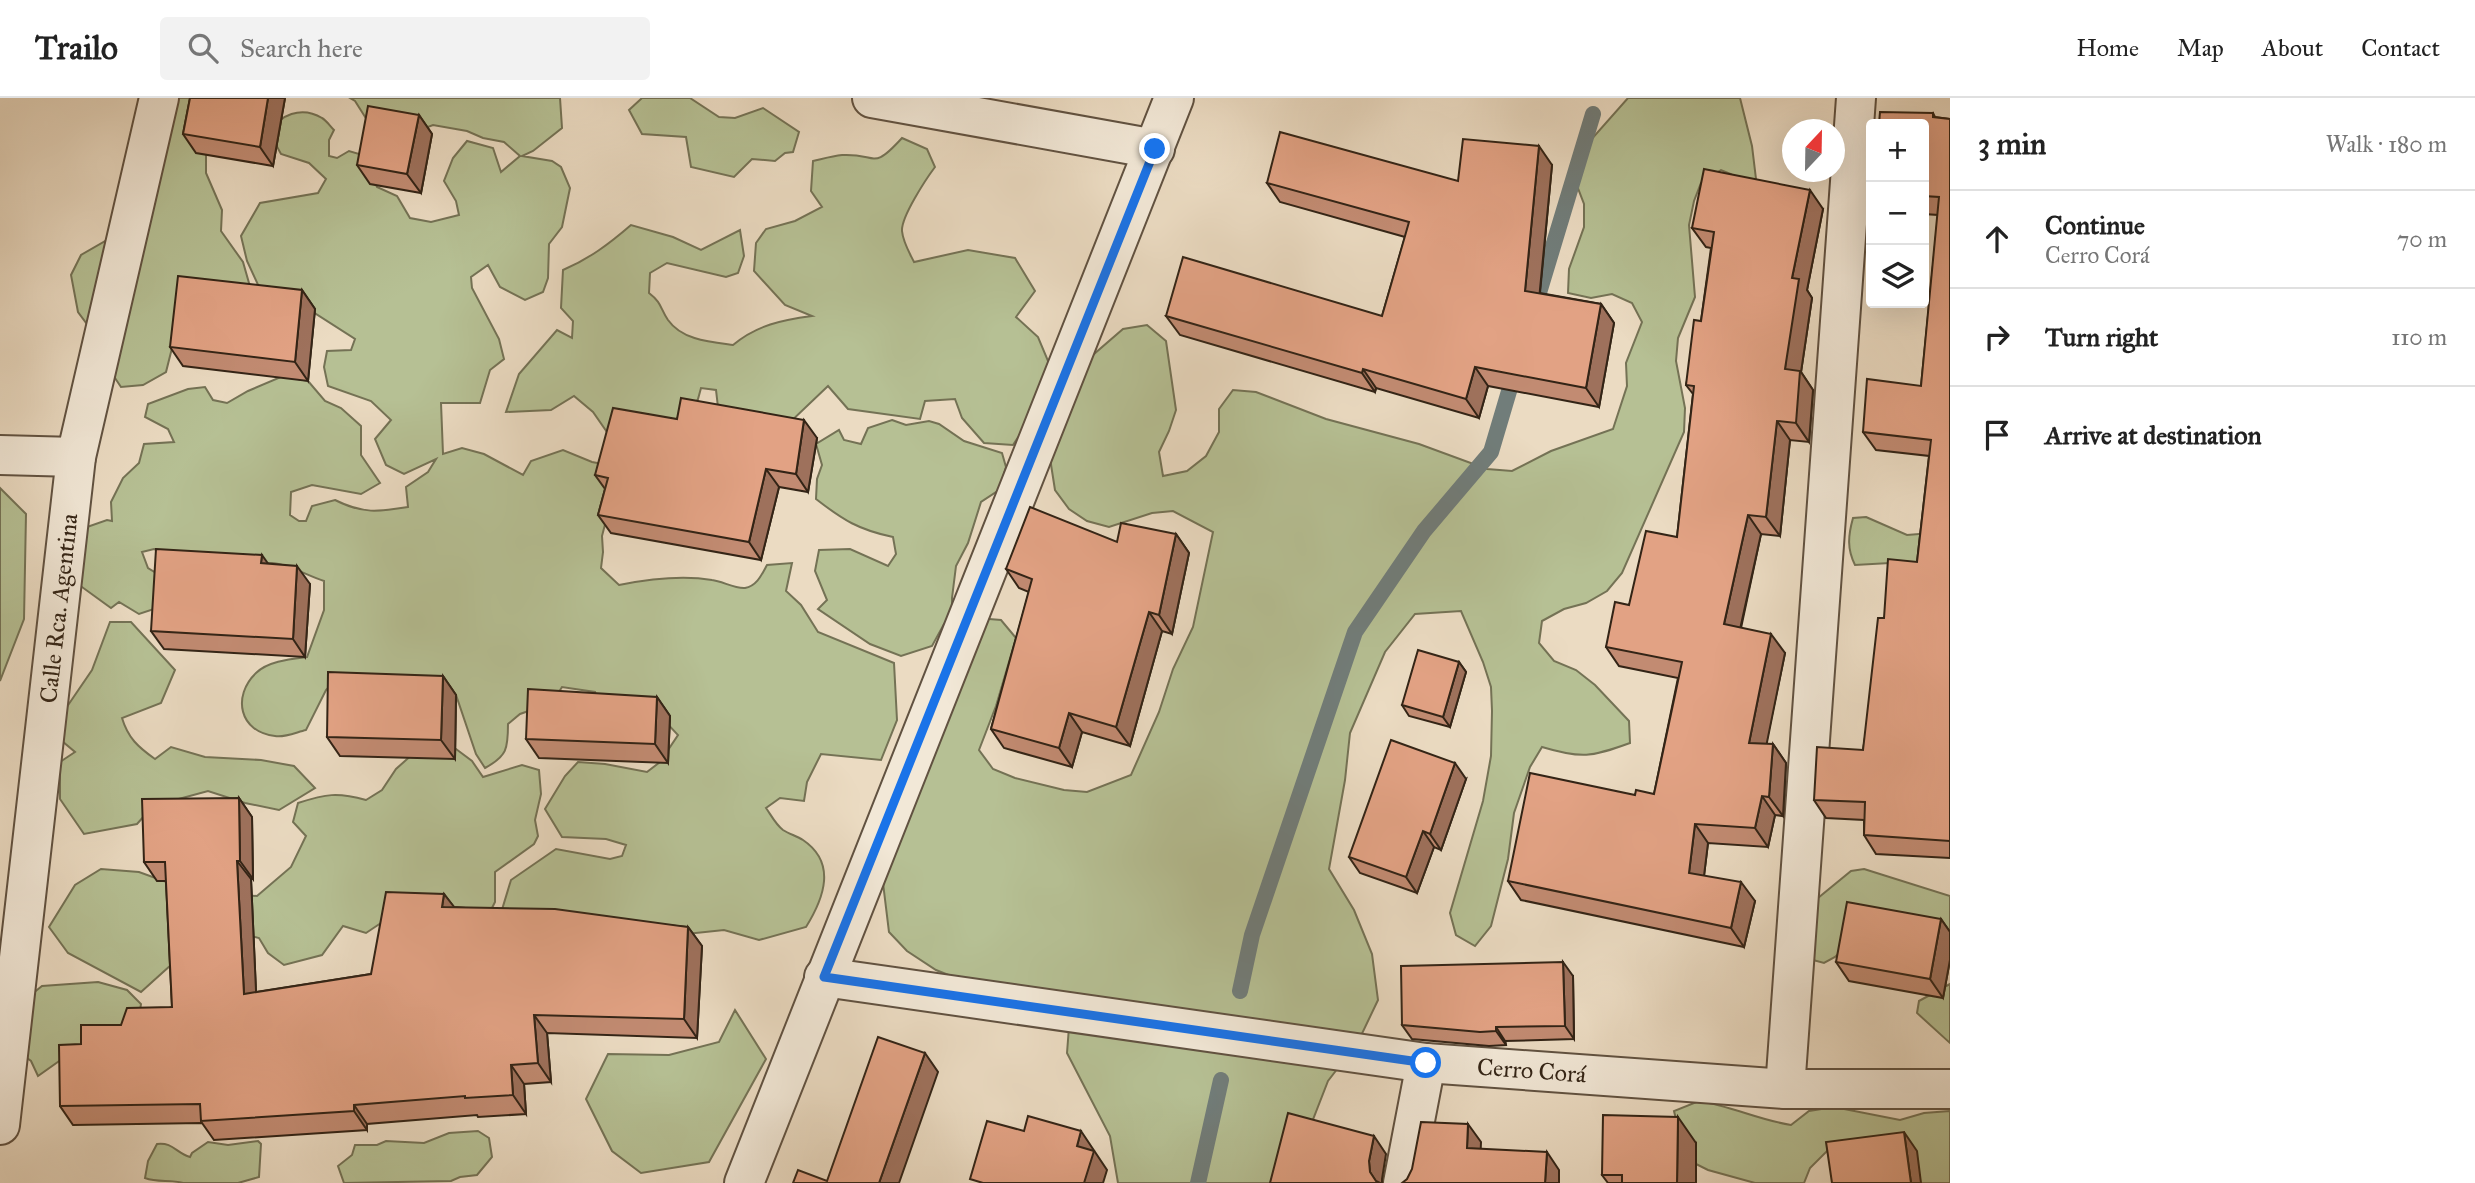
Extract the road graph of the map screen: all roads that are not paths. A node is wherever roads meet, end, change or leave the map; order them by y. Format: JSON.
{"nodes":[{"id":1,"x":159,"y":98,"type":"edge"},
{"id":2,"x":872,"y":98,"type":"edge"},
{"id":3,"x":1174,"y":98,"type":"edge"},
{"id":4,"x":1856,"y":98,"type":"edge"},
{"id":5,"x":1046,"y":113,"type":"edge"},
{"id":6,"x":1155,"y":149,"type":"junction"},
{"id":7,"x":0,"y":455,"type":"edge"},
{"id":8,"x":76,"y":457,"type":"junction"},
{"id":9,"x":824,"y":977,"type":"junction"},
{"id":10,"x":1426,"y":1063,"type":"junction"},
{"id":11,"x":1785,"y":1089,"type":"junction"},
{"id":12,"x":1950,"y":1089,"type":"edge"},
{"id":13,"x":0,"y":1125,"type":"edge"},
{"id":14,"x":744,"y":1183,"type":"edge"},
{"id":15,"x":1403,"y":1183,"type":"edge"}],
"edges":[{"from":1,"to":8,"type":"street","name":"Calle Rca. Agentina"},
{"from":2,"to":5,"type":"street"},
{"from":3,"to":6,"type":"street"},
{"from":4,"to":11,"type":"street"},
{"from":5,"to":6,"type":"street"},
{"from":6,"to":9,"type":"street"},
{"from":7,"to":8,"type":"street"},
{"from":8,"to":13,"type":"street","name":"Calle Rca. Agentina"},
{"from":9,"to":10,"type":"street","name":"Cerro Corá"},
{"from":9,"to":14,"type":"street"},
{"from":10,"to":11,"type":"street","name":"Cerro Corá"},
{"from":10,"to":15,"type":"street"},
{"from":11,"to":12,"type":"street","name":"Cerro Corá"}]}
